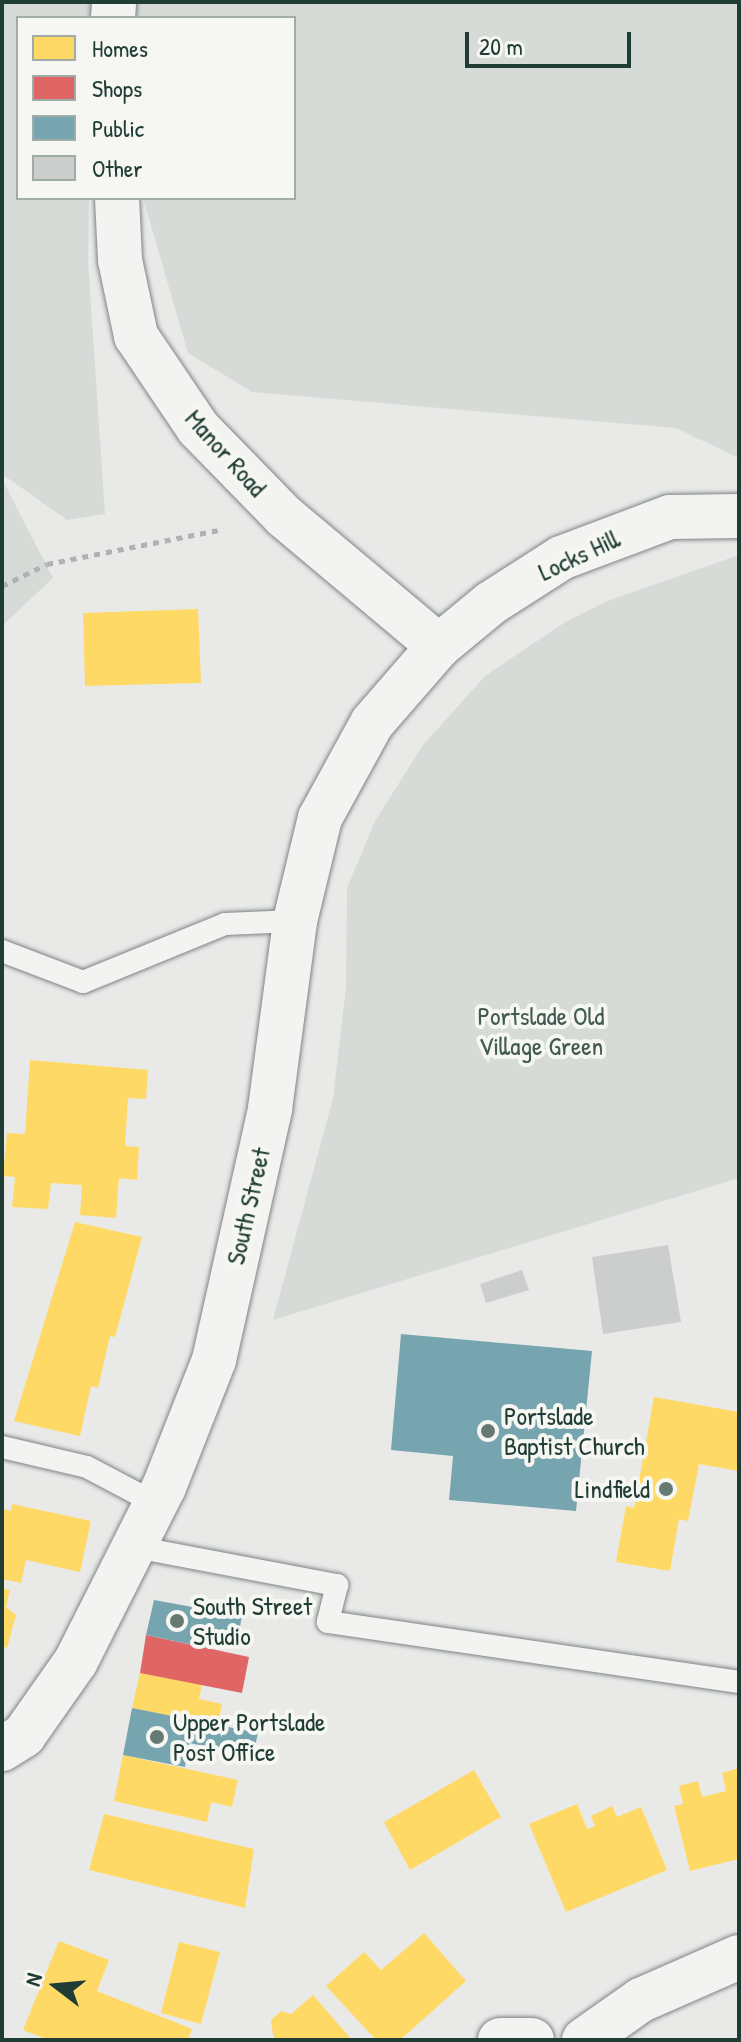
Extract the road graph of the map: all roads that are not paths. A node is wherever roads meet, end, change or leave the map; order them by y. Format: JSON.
{"nodes":[{"id":1,"x":117,"y":200,"type":"edge"},
{"id":2,"x":739,"y":516,"type":"edge"},
{"id":3,"x":439,"y":646,"type":"junction"},
{"id":4,"x":295,"y":921,"type":"junction"},
{"id":5,"x":2,"y":951,"type":"edge"},
{"id":6,"x":2,"y":1447,"type":"edge"},
{"id":7,"x":155,"y":1503,"type":"junction"},
{"id":8,"x":135,"y":1547,"type":"junction"},
{"id":9,"x":739,"y":1682,"type":"edge"},
{"id":10,"x":2,"y":1749,"type":"edge"},
{"id":11,"x":739,"y":1957,"type":"edge"},
{"id":12,"x":500,"y":2040,"type":"edge"},
{"id":13,"x":532,"y":2040,"type":"edge"},
{"id":14,"x":584,"y":2040,"type":"edge"}],
"edges":[{"from":1,"to":3,"type":"street","name":"Manor Road"},
{"from":2,"to":3,"type":"street","name":"Locks Hill"},
{"from":3,"to":4,"type":"street","name":"South Street"},
{"from":4,"to":5,"type":"lane"},
{"from":4,"to":7,"type":"street","name":"South Street"},
{"from":6,"to":7,"type":"lane"},
{"from":7,"to":8,"type":"street","name":"South Street"},
{"from":8,"to":9,"type":"lane"},
{"from":8,"to":10,"type":"street","name":"South Street"},
{"from":11,"to":14,"type":"street"},
{"from":12,"to":13,"type":"street"}]}
